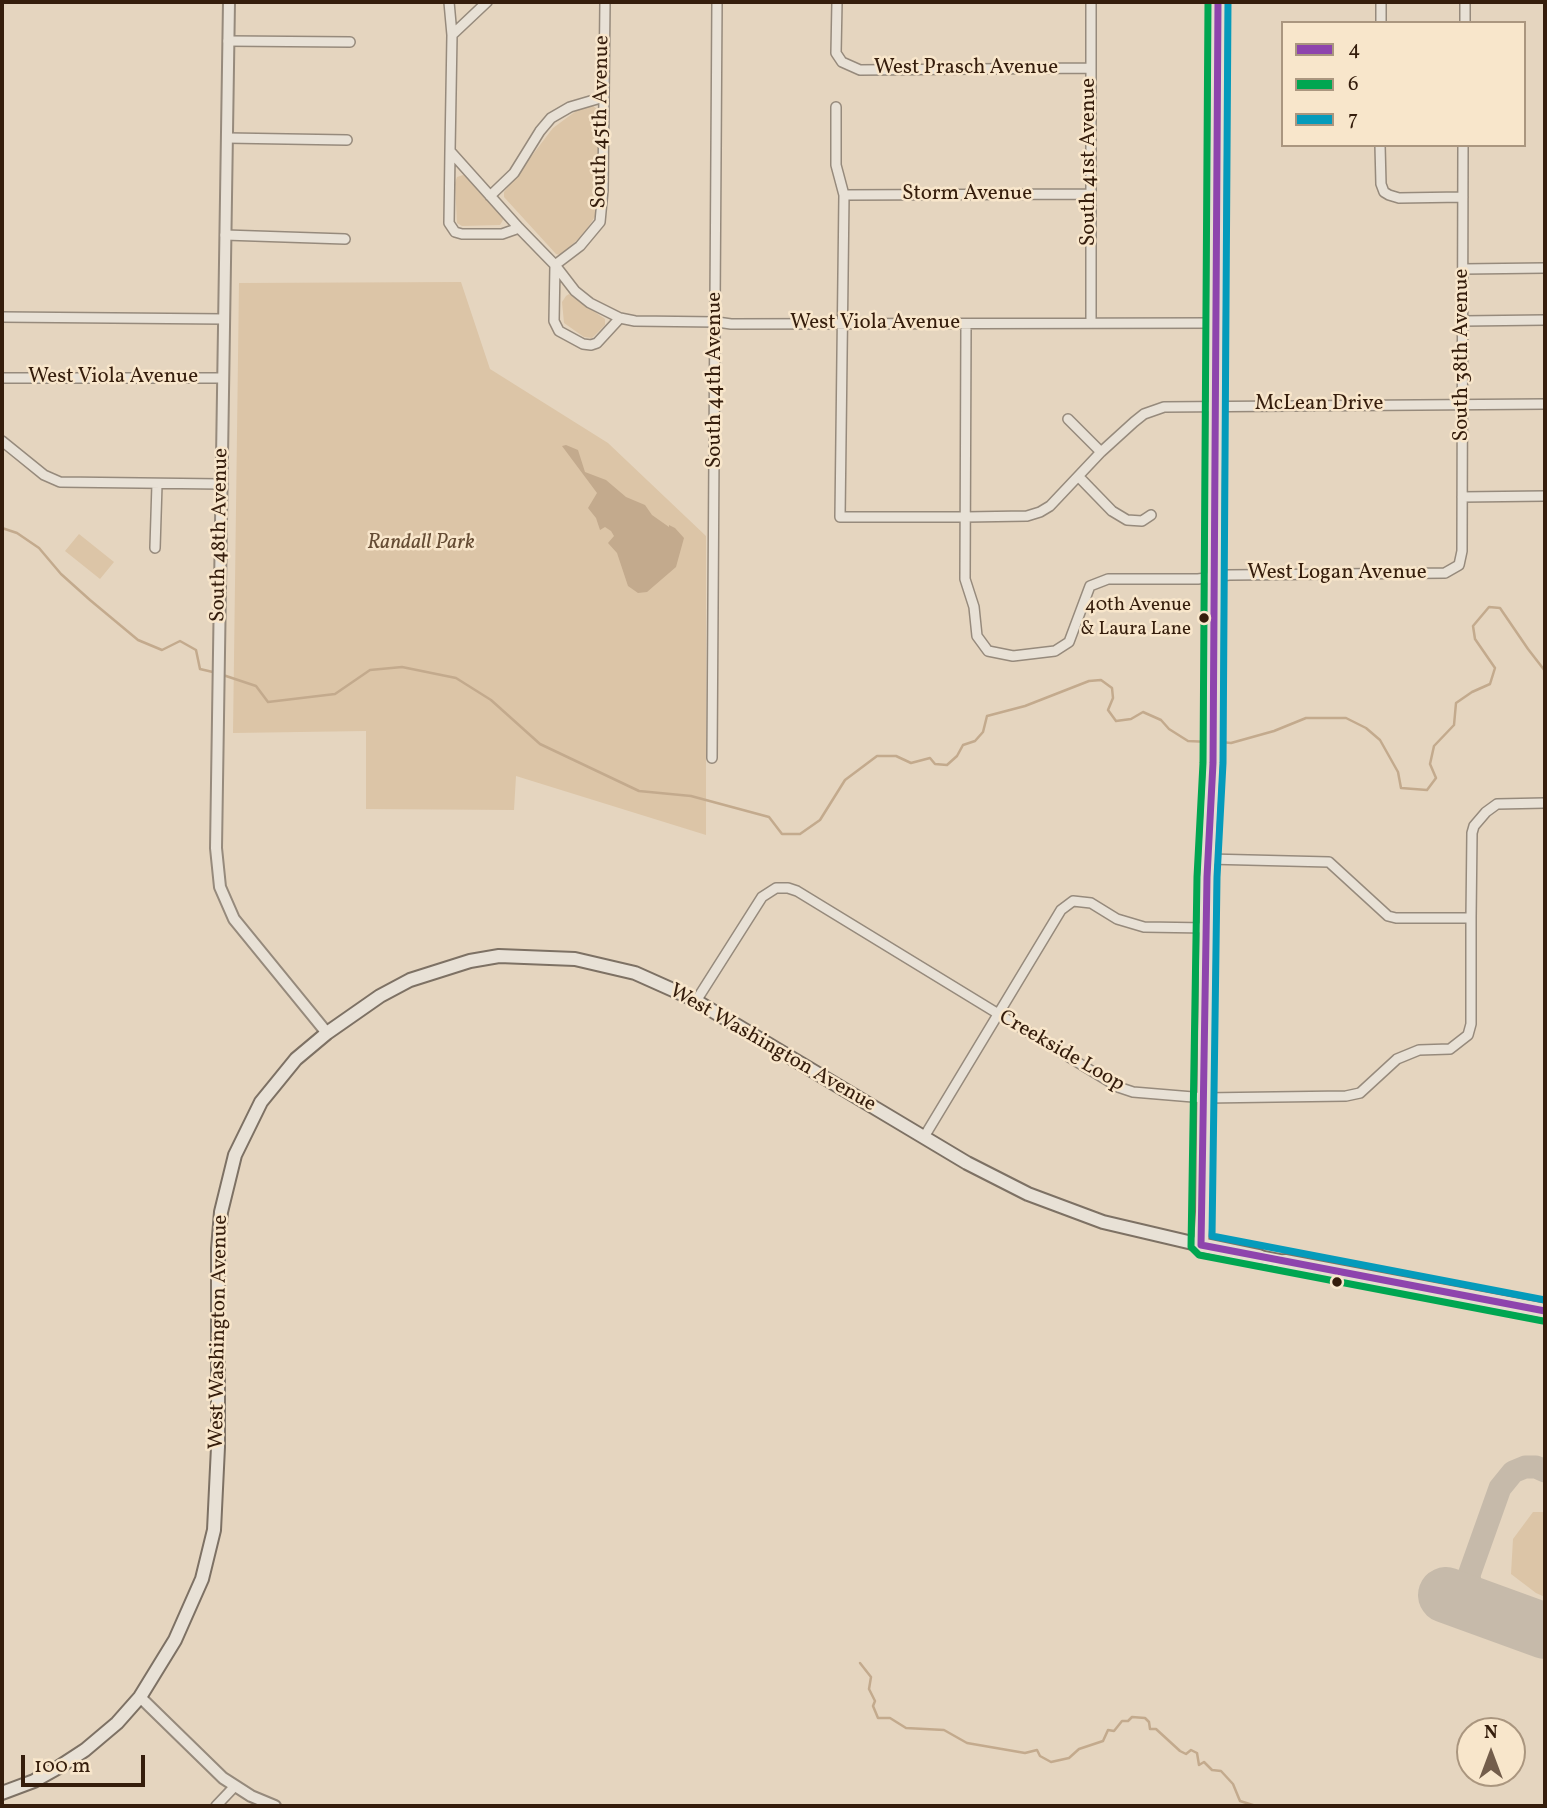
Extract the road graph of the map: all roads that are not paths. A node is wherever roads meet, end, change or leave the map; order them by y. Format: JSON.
{"nodes":[{"id":1,"x":229,"y":2,"type":"edge"},
{"id":2,"x":449,"y":2,"type":"edge"},
{"id":3,"x":487,"y":2,"type":"edge"},
{"id":4,"x":605,"y":2,"type":"edge"},
{"id":5,"x":717,"y":2,"type":"edge"},
{"id":6,"x":837,"y":2,"type":"edge"},
{"id":7,"x":1091,"y":2,"type":"edge"},
{"id":8,"x":1218,"y":2,"type":"edge"},
{"id":9,"x":1381,"y":2,"type":"edge"},
{"id":10,"x":1465,"y":2,"type":"edge"},
{"id":11,"x":1381,"y":21,"type":"edge"},
{"id":12,"x":1465,"y":21,"type":"edge"},
{"id":13,"x":452,"y":35,"type":"junction"},
{"id":14,"x":228,"y":41,"type":"junction"},
{"id":15,"x":350,"y":42,"type":"dead end"},
{"id":16,"x":1091,"y":68,"type":"junction"},
{"id":17,"x":604,"y":97,"type":"junction"},
{"id":18,"x":836,"y":107,"type":"dead end"},
{"id":19,"x":227,"y":138,"type":"junction"},
{"id":20,"x":346,"y":140,"type":"dead end"},
{"id":21,"x":1380,"y":147,"type":"edge"},
{"id":22,"x":1463,"y":147,"type":"edge"},
{"id":23,"x":450,"y":151,"type":"junction"},
{"id":24,"x":1090,"y":194,"type":"junction"},
{"id":25,"x":845,"y":195,"type":"junction"},
{"id":26,"x":490,"y":196,"type":"junction"},
{"id":27,"x":1463,"y":197,"type":"junction"},
{"id":28,"x":519,"y":228,"type":"junction"},
{"id":29,"x":225,"y":235,"type":"junction"},
{"id":30,"x":345,"y":239,"type":"dead end"},
{"id":31,"x":555,"y":265,"type":"junction"},
{"id":32,"x":1545,"y":268,"type":"edge"},
{"id":33,"x":1463,"y":269,"type":"junction"},
{"id":34,"x":2,"y":317,"type":"edge"},
{"id":35,"x":620,"y":318,"type":"junction"},
{"id":36,"x":224,"y":319,"type":"junction"},
{"id":37,"x":1545,"y":320,"type":"edge"},
{"id":38,"x":717,"y":321,"type":"junction"},
{"id":39,"x":1463,"y":321,"type":"junction"},
{"id":40,"x":1091,"y":322,"type":"junction"},
{"id":41,"x":844,"y":323,"type":"junction"},
{"id":42,"x":1215,"y":323,"type":"junction"},
{"id":43,"x":966,"y":324,"type":"junction"},
{"id":44,"x":2,"y":378,"type":"edge"},
{"id":45,"x":223,"y":378,"type":"junction"},
{"id":46,"x":1545,"y":404,"type":"edge"},
{"id":47,"x":1462,"y":405,"type":"junction"},
{"id":48,"x":1214,"y":406,"type":"junction"},
{"id":49,"x":1068,"y":419,"type":"dead end"},
{"id":50,"x":2,"y":441,"type":"edge"},
{"id":51,"x":1101,"y":452,"type":"junction"},
{"id":52,"x":1079,"y":477,"type":"junction"},
{"id":53,"x":157,"y":484,"type":"junction"},
{"id":54,"x":221,"y":484,"type":"junction"},
{"id":55,"x":1545,"y":496,"type":"edge"},
{"id":56,"x":1462,"y":497,"type":"junction"},
{"id":57,"x":1151,"y":514,"type":"dead end"},
{"id":58,"x":966,"y":517,"type":"junction"},
{"id":59,"x":155,"y":548,"type":"dead end"},
{"id":60,"x":1459,"y":565,"type":"joint"},
{"id":61,"x":1213,"y":576,"type":"junction"},
{"id":62,"x":712,"y":758,"type":"dead end"},
{"id":63,"x":1545,"y":803,"type":"edge"},
{"id":64,"x":1208,"y":859,"type":"junction"},
{"id":65,"x":1471,"y":918,"type":"junction"},
{"id":66,"x":1207,"y":928,"type":"junction"},
{"id":67,"x":696,"y":1001,"type":"junction"},
{"id":68,"x":998,"y":1015,"type":"junction"},
{"id":69,"x":327,"y":1032,"type":"junction"},
{"id":70,"x":1205,"y":1098,"type":"junction"},
{"id":71,"x":924,"y":1138,"type":"junction"},
{"id":72,"x":1201,"y":1245,"type":"junction"},
{"id":73,"x":1259,"y":1257,"type":"joint"},
{"id":74,"x":1285,"y":1262,"type":"joint"},
{"id":75,"x":1545,"y":1311,"type":"edge"},
{"id":76,"x":140,"y":1698,"type":"junction"},
{"id":77,"x":235,"y":1786,"type":"junction"},
{"id":78,"x":2,"y":1793,"type":"edge"},
{"id":79,"x":216,"y":1806,"type":"edge"},
{"id":80,"x":275,"y":1806,"type":"edge"}],
"edges":[{"from":1,"to":14,"type":"street","name":"South 48th Avenue"},
{"from":2,"to":13,"type":"street"},
{"from":3,"to":13,"type":"street"},
{"from":4,"to":17,"type":"street","name":"South 45th Avenue"},
{"from":5,"to":38,"type":"street","name":"South 44th Avenue"},
{"from":6,"to":16,"type":"street","name":"West Prasch Avenue"},
{"from":7,"to":16,"type":"street","name":"South 41st Avenue"},
{"from":8,"to":42,"type":"main road"},
{"from":9,"to":11,"type":"street"},
{"from":10,"to":12,"type":"street"},
{"from":13,"to":23,"type":"street"},
{"from":14,"to":15,"type":"street"},
{"from":14,"to":19,"type":"street","name":"South 48th Avenue"},
{"from":16,"to":24,"type":"street","name":"South 41st Avenue"},
{"from":17,"to":26,"type":"street"},
{"from":17,"to":31,"type":"street","name":"South 45th Avenue"},
{"from":18,"to":25,"type":"street"},
{"from":19,"to":20,"type":"street"},
{"from":19,"to":29,"type":"street","name":"South 48th Avenue"},
{"from":21,"to":27,"type":"street"},
{"from":22,"to":27,"type":"street","name":"South 38th Avenue"},
{"from":23,"to":26,"type":"street","name":"West Viola Avenue"},
{"from":23,"to":28,"type":"street"},
{"from":24,"to":25,"type":"street","name":"Storm Avenue"},
{"from":24,"to":40,"type":"street","name":"South 41st Avenue"},
{"from":25,"to":41,"type":"street"},
{"from":26,"to":28,"type":"street","name":"West Viola Avenue"},
{"from":27,"to":33,"type":"street","name":"South 38th Avenue"},
{"from":28,"to":31,"type":"street","name":"West Viola Avenue"},
{"from":29,"to":30,"type":"street"},
{"from":29,"to":36,"type":"street","name":"South 48th Avenue"},
{"from":31,"to":35,"type":"street","name":"West Viola Avenue"},
{"from":31,"to":35,"type":"street"},
{"from":32,"to":33,"type":"street"},
{"from":33,"to":39,"type":"street","name":"South 38th Avenue"},
{"from":34,"to":36,"type":"street"},
{"from":35,"to":38,"type":"street","name":"West Viola Avenue"},
{"from":36,"to":45,"type":"street","name":"South 48th Avenue"},
{"from":37,"to":39,"type":"street"},
{"from":38,"to":41,"type":"street","name":"West Viola Avenue"},
{"from":38,"to":62,"type":"street","name":"South 44th Avenue"},
{"from":39,"to":47,"type":"street","name":"South 38th Avenue"},
{"from":40,"to":42,"type":"street","name":"West Viola Avenue"},
{"from":40,"to":43,"type":"street","name":"West Viola Avenue"},
{"from":41,"to":43,"type":"street","name":"West Viola Avenue"},
{"from":41,"to":58,"type":"street","name":"McLean Drive"},
{"from":42,"to":48,"type":"main road"},
{"from":43,"to":58,"type":"street"},
{"from":44,"to":45,"type":"street","name":"West Viola Avenue"},
{"from":45,"to":54,"type":"street","name":"South 48th Avenue"},
{"from":46,"to":47,"type":"street","name":"McLean Drive"},
{"from":47,"to":48,"type":"street","name":"McLean Drive"},
{"from":47,"to":56,"type":"street","name":"South 38th Avenue"},
{"from":48,"to":51,"type":"street","name":"McLean Drive"},
{"from":48,"to":61,"type":"main road"},
{"from":49,"to":51,"type":"street"},
{"from":50,"to":53,"type":"street"},
{"from":51,"to":52,"type":"street","name":"McLean Drive"},
{"from":52,"to":57,"type":"street"},
{"from":52,"to":58,"type":"street","name":"McLean Drive"},
{"from":53,"to":54,"type":"street"},
{"from":53,"to":59,"type":"street"},
{"from":54,"to":69,"type":"street","name":"South 48th Avenue"},
{"from":55,"to":56,"type":"street"},
{"from":56,"to":60,"type":"street","name":"South 38th Avenue"},
{"from":58,"to":61,"type":"street","name":"West Logan Avenue"},
{"from":60,"to":61,"type":"street","name":"West Logan Avenue"},
{"from":61,"to":64,"type":"main road"},
{"from":63,"to":65,"type":"street","name":"Creekside Loop"},
{"from":64,"to":65,"type":"street"},
{"from":64,"to":66,"type":"main road"},
{"from":65,"to":70,"type":"street","name":"Creekside Loop"},
{"from":66,"to":68,"type":"street"},
{"from":66,"to":70,"type":"main road"},
{"from":67,"to":68,"type":"street","name":"Creekside Loop"},
{"from":67,"to":69,"type":"main road","name":"West Washington Avenue"},
{"from":67,"to":71,"type":"main road","name":"West Washington Avenue"},
{"from":68,"to":70,"type":"street","name":"Creekside Loop"},
{"from":68,"to":71,"type":"street"},
{"from":69,"to":76,"type":"main road","name":"West Washington Avenue"},
{"from":70,"to":72,"type":"main road"},
{"from":71,"to":72,"type":"main road","name":"West Washington Avenue"},
{"from":72,"to":73,"type":"main road","name":"West Washington Avenue"},
{"from":73,"to":74,"type":"main road","name":"West Washington Avenue"},
{"from":74,"to":75,"type":"main road","name":"West Washington Avenue"},
{"from":76,"to":77,"type":"street"},
{"from":76,"to":78,"type":"main road","name":"West Washington Avenue"},
{"from":77,"to":79,"type":"street"},
{"from":77,"to":80,"type":"street"}]}
